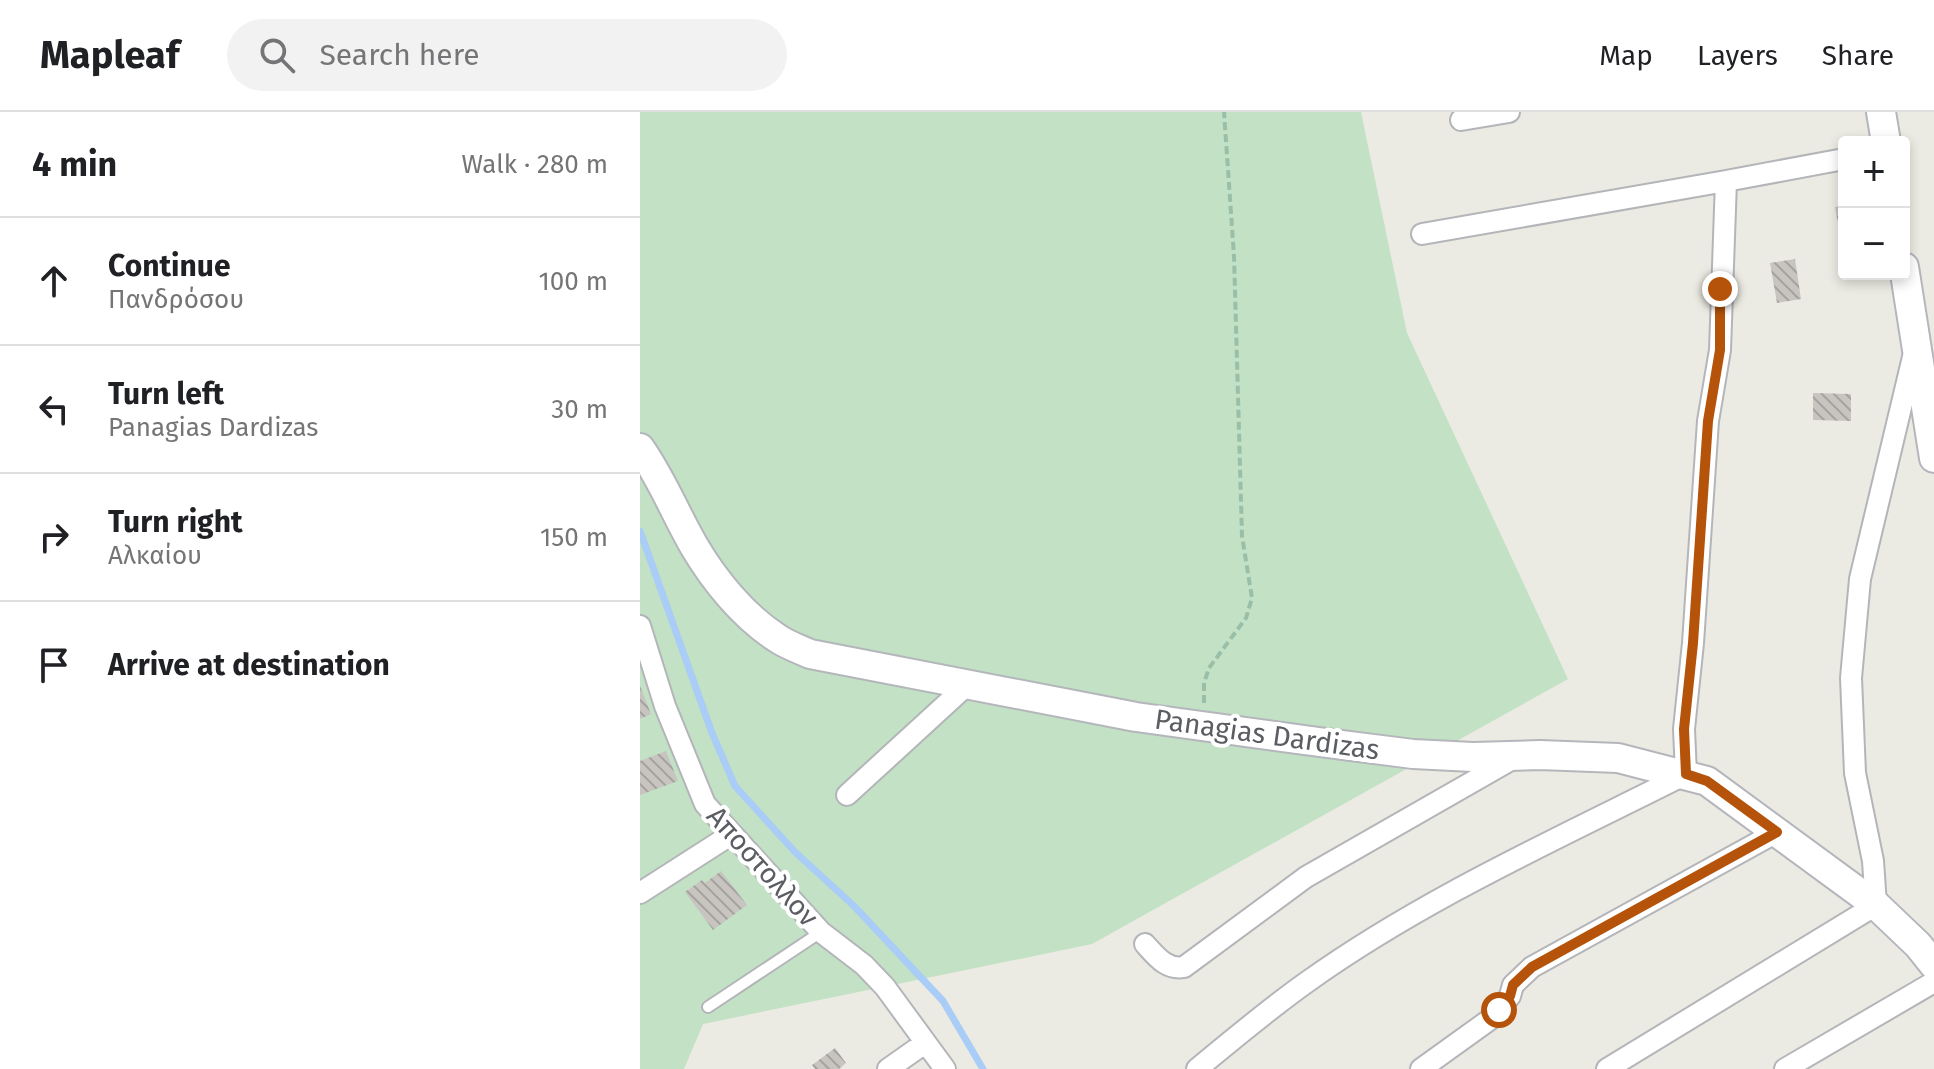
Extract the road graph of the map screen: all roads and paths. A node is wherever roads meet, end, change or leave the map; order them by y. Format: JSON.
{"nodes":[{"id":1,"x":1224,"y":112,"type":"edge"},
{"id":2,"x":1509,"y":112,"type":"edge"},
{"id":3,"x":1881,"y":112,"type":"edge"},
{"id":4,"x":1461,"y":120,"type":"dead end"},
{"id":5,"x":1885,"y":136,"type":"edge"},
{"id":6,"x":1838,"y":160,"type":"edge"},
{"id":7,"x":1726,"y":181,"type":"junction"},
{"id":8,"x":1422,"y":234,"type":"dead end"},
{"id":9,"x":1906,"y":280,"type":"edge"},
{"id":10,"x":1917,"y":341,"type":"junction"},
{"id":11,"x":640,"y":448,"type":"edge"},
{"id":12,"x":1934,"y":458,"type":"edge"},
{"id":13,"x":640,"y":626,"type":"edge"},
{"id":14,"x":966,"y":686,"type":"junction"},
{"id":15,"x":1203,"y":726,"type":"junction"},
{"id":16,"x":1517,"y":756,"type":"junction"},
{"id":17,"x":1686,"y":774,"type":"junction"},
{"id":18,"x":847,"y":795,"type":"dead end"},
{"id":19,"x":1777,"y":832,"type":"junction"},
{"id":20,"x":732,"y":834,"type":"junction"},
{"id":21,"x":640,"y":893,"type":"edge"},
{"id":22,"x":1876,"y":905,"type":"junction"},
{"id":23,"x":821,"y":932,"type":"junction"},
{"id":24,"x":1145,"y":944,"type":"dead end"},
{"id":25,"x":1934,"y":965,"type":"edge"},
{"id":26,"x":1934,"y":982,"type":"edge"},
{"id":27,"x":708,"y":1007,"type":"dead end"},
{"id":28,"x":925,"y":1043,"type":"junction"},
{"id":29,"x":888,"y":1069,"type":"edge"},
{"id":30,"x":945,"y":1069,"type":"edge"},
{"id":31,"x":1197,"y":1069,"type":"edge"},
{"id":32,"x":1421,"y":1069,"type":"edge"},
{"id":33,"x":1607,"y":1069,"type":"edge"},
{"id":34,"x":1785,"y":1069,"type":"edge"}],
"edges":[{"from":1,"to":15,"type":"path"},
{"from":2,"to":4,"type":"street"},
{"from":3,"to":5,"type":"street"},
{"from":6,"to":7,"type":"street"},
{"from":7,"to":8,"type":"street"},
{"from":7,"to":17,"type":"street"},
{"from":9,"to":10,"type":"street"},
{"from":10,"to":12,"type":"street"},
{"from":10,"to":22,"type":"street"},
{"from":11,"to":14,"type":"street","name":"Panagias Dardizas"},
{"from":13,"to":20,"type":"street","name":"Αποστολλον"},
{"from":14,"to":15,"type":"street","name":"Panagias Dardizas"},
{"from":14,"to":18,"type":"street"},
{"from":15,"to":16,"type":"street","name":"Panagias Dardizas"},
{"from":16,"to":17,"type":"street","name":"Panagias Dardizas"},
{"from":16,"to":24,"type":"street"},
{"from":17,"to":19,"type":"street","name":"Panagias Dardizas"},
{"from":17,"to":31,"type":"street"},
{"from":19,"to":22,"type":"street","name":"Panagias Dardizas"},
{"from":19,"to":32,"type":"street"},
{"from":20,"to":21,"type":"street"},
{"from":20,"to":23,"type":"street","name":"Αποστολλον"},
{"from":22,"to":25,"type":"street","name":"Panagias Dardizas"},
{"from":22,"to":33,"type":"street"},
{"from":23,"to":27,"type":"lane"},
{"from":23,"to":28,"type":"street","name":"Αποστολλον"},
{"from":26,"to":34,"type":"street"},
{"from":28,"to":29,"type":"street"},
{"from":28,"to":30,"type":"street","name":"Αποστολλον"}]}
